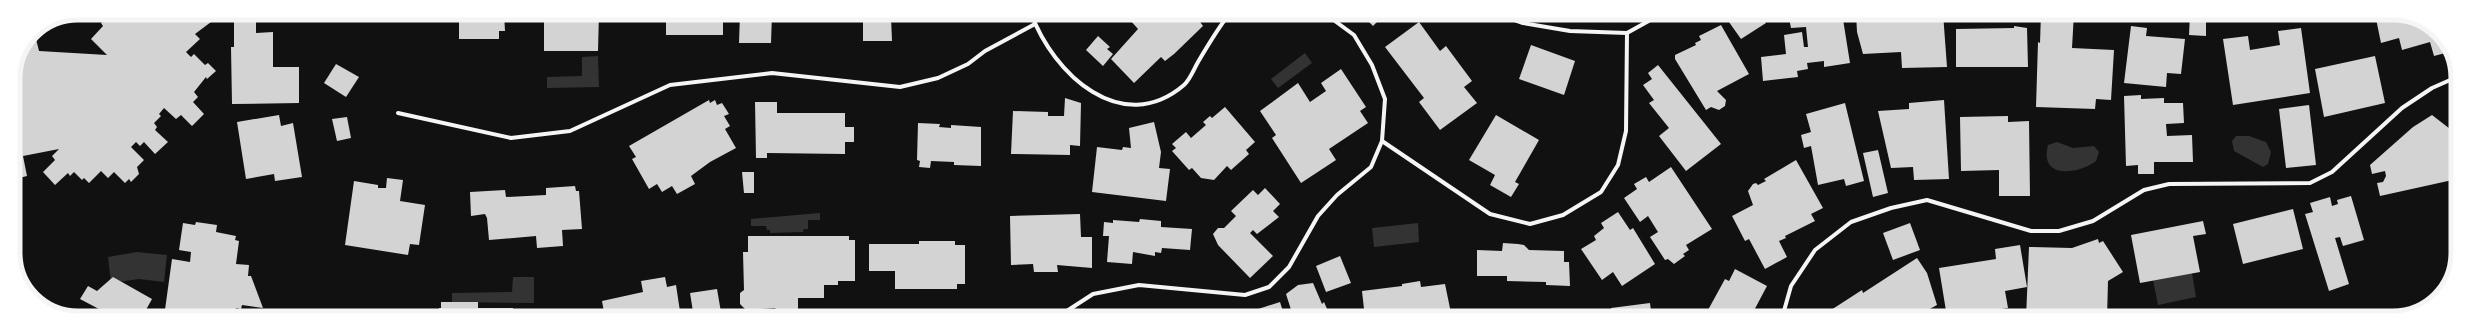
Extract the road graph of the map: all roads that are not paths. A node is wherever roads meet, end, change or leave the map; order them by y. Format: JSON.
{"nodes":[{"id":1,"x":1034,"y":20,"type":"edge"},
{"id":2,"x":1224,"y":20,"type":"edge"},
{"id":3,"x":1334,"y":20,"type":"edge"},
{"id":4,"x":1515,"y":20,"type":"edge"},
{"id":5,"x":1650,"y":20,"type":"edge"},
{"id":6,"x":1035,"y":24,"type":"junction"},
{"id":7,"x":1627,"y":33,"type":"junction"},
{"id":8,"x":2451,"y":79,"type":"edge"},
{"id":9,"x":398,"y":113,"type":"dead end"},
{"id":10,"x":1382,"y":141,"type":"junction"},
{"id":11,"x":1067,"y":311,"type":"edge"},
{"id":12,"x":1784,"y":311,"type":"edge"}],
"edges":[{"from":1,"to":6,"type":"street"},
{"from":2,"to":6,"type":"street"},
{"from":3,"to":10,"type":"street"},
{"from":4,"to":7,"type":"street"},
{"from":5,"to":7,"type":"street"},
{"from":6,"to":9,"type":"street"},
{"from":7,"to":10,"type":"street"},
{"from":8,"to":12,"type":"street"},
{"from":10,"to":11,"type":"street"}]}
